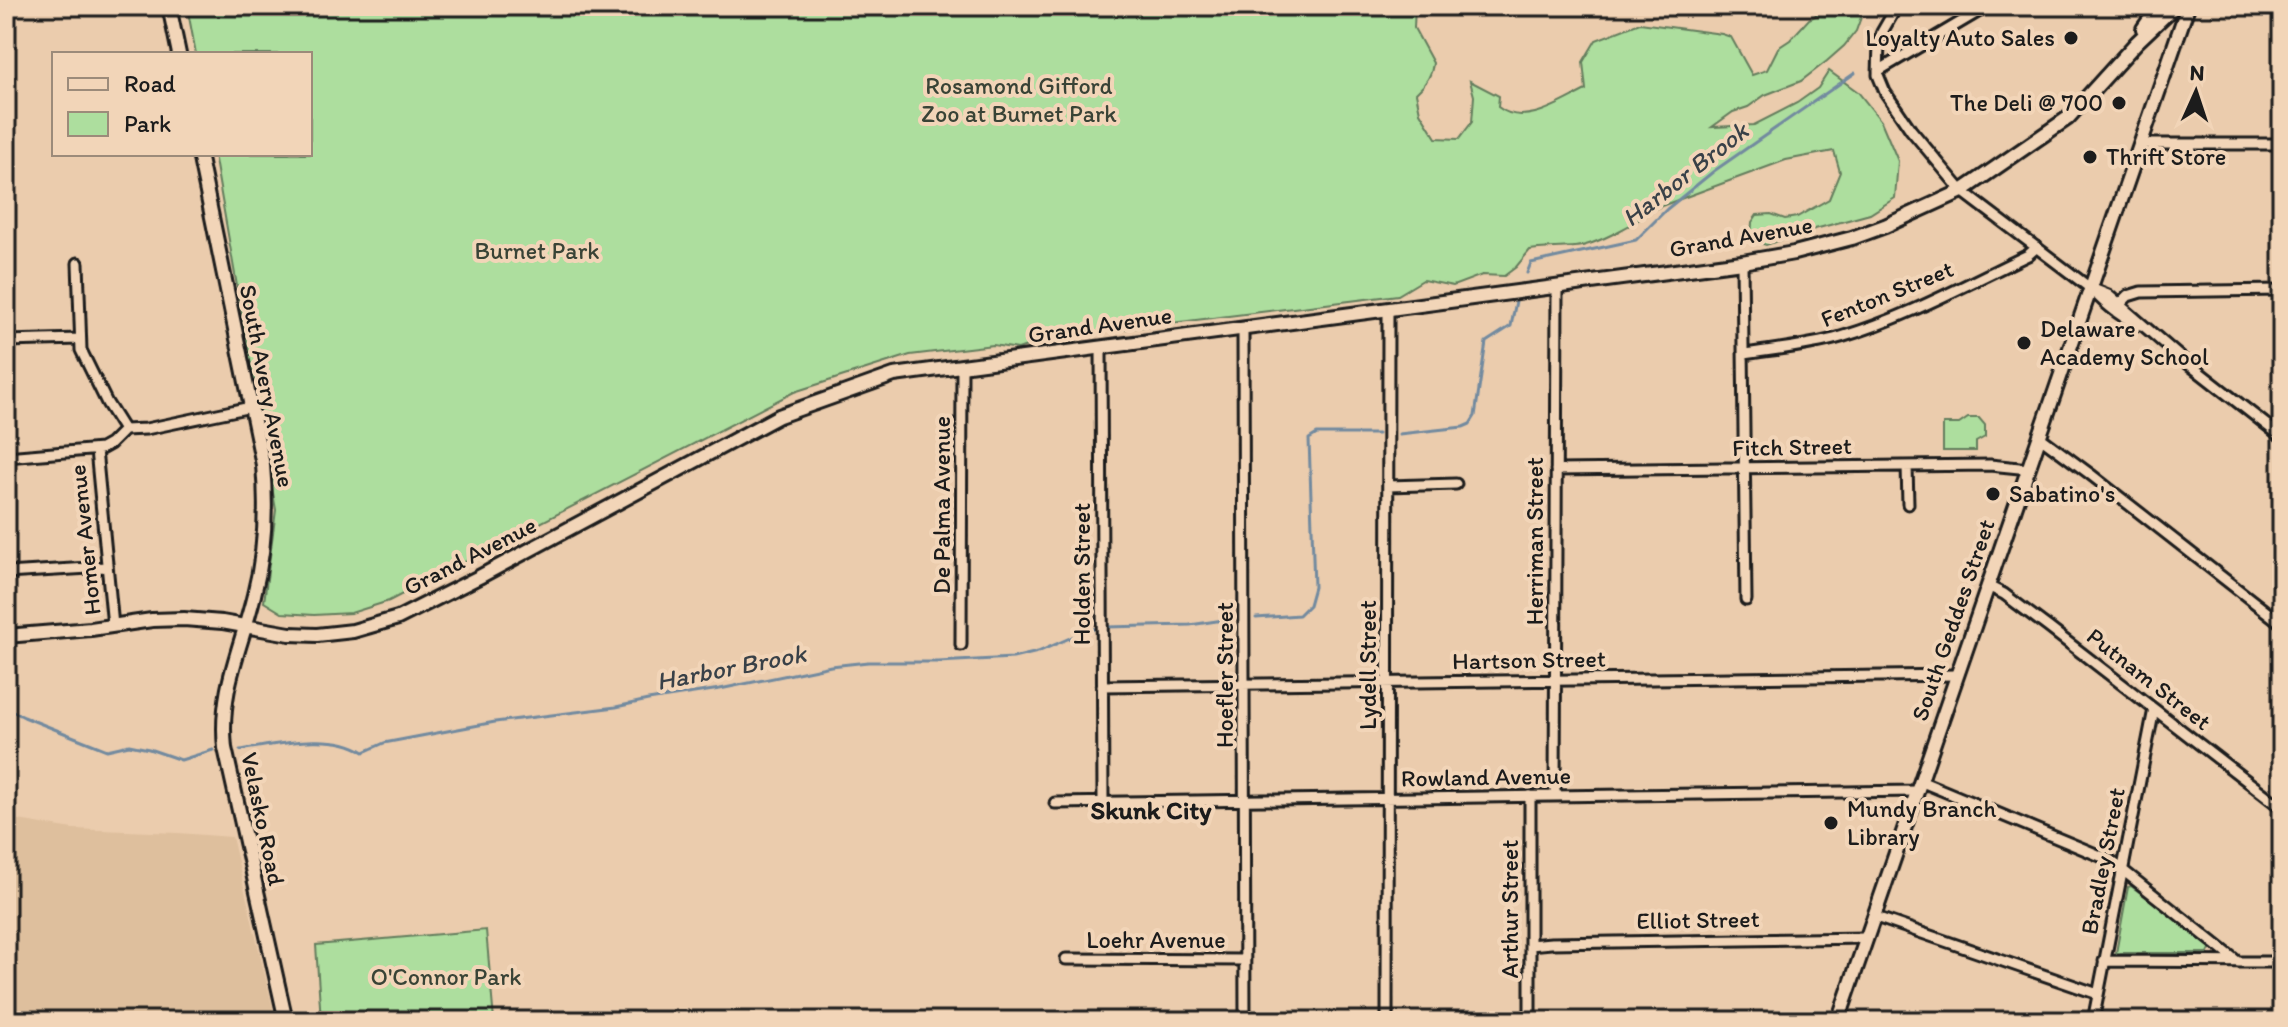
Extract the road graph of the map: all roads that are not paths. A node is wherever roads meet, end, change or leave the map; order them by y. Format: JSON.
{"nodes":[{"id":1,"x":169,"y":6,"type":"edge"},
{"id":2,"x":1897,"y":6,"type":"edge"},
{"id":3,"x":1988,"y":6,"type":"edge"},
{"id":4,"x":2159,"y":6,"type":"edge"},
{"id":5,"x":2175,"y":6,"type":"edge"},
{"id":6,"x":2188,"y":6,"type":"edge"},
{"id":7,"x":2137,"y":42,"type":"junction"},
{"id":8,"x":179,"y":52,"type":"edge"},
{"id":9,"x":1878,"y":71,"type":"junction"},
{"id":10,"x":2140,"y":144,"type":"junction"},
{"id":11,"x":2282,"y":144,"type":"edge"},
{"id":12,"x":199,"y":156,"type":"edge"},
{"id":13,"x":1962,"y":191,"type":"junction"},
{"id":14,"x":2037,"y":247,"type":"junction"},
{"id":15,"x":1742,"y":262,"type":"junction"},
{"id":16,"x":78,"y":263,"type":"dead end"},
{"id":17,"x":1557,"y":287,"type":"junction"},
{"id":18,"x":2090,"y":288,"type":"junction"},
{"id":19,"x":2282,"y":290,"type":"edge"},
{"id":20,"x":2119,"y":305,"type":"junction"},
{"id":21,"x":1388,"y":309,"type":"junction"},
{"id":22,"x":2140,"y":325,"type":"junction"},
{"id":23,"x":1243,"y":329,"type":"junction"},
{"id":24,"x":80,"y":339,"type":"junction"},
{"id":25,"x":6,"y":341,"type":"edge"},
{"id":26,"x":1101,"y":347,"type":"junction"},
{"id":27,"x":1744,"y":354,"type":"junction"},
{"id":28,"x":962,"y":366,"type":"junction"},
{"id":29,"x":251,"y":407,"type":"junction"},
{"id":30,"x":124,"y":430,"type":"junction"},
{"id":31,"x":2040,"y":437,"type":"junction"},
{"id":32,"x":2282,"y":437,"type":"edge"},
{"id":33,"x":96,"y":450,"type":"junction"},
{"id":34,"x":6,"y":457,"type":"edge"},
{"id":35,"x":1907,"y":466,"type":"junction"},
{"id":36,"x":1746,"y":468,"type":"junction"},
{"id":37,"x":2029,"y":469,"type":"junction"},
{"id":38,"x":1556,"y":470,"type":"junction"},
{"id":39,"x":1456,"y":484,"type":"dead end"},
{"id":40,"x":1388,"y":486,"type":"junction"},
{"id":41,"x":1908,"y":504,"type":"dead end"},
{"id":42,"x":106,"y":567,"type":"junction"},
{"id":43,"x":6,"y":573,"type":"edge"},
{"id":44,"x":1988,"y":586,"type":"junction"},
{"id":45,"x":1746,"y":600,"type":"dead end"},
{"id":46,"x":2282,"y":624,"type":"edge"},
{"id":47,"x":113,"y":626,"type":"junction"},
{"id":48,"x":244,"y":626,"type":"junction"},
{"id":49,"x":6,"y":636,"type":"edge"},
{"id":50,"x":961,"y":645,"type":"dead end"},
{"id":51,"x":1957,"y":675,"type":"junction"},
{"id":52,"x":1555,"y":680,"type":"junction"},
{"id":53,"x":1388,"y":682,"type":"junction"},
{"id":54,"x":1245,"y":684,"type":"junction"},
{"id":55,"x":1102,"y":686,"type":"junction"},
{"id":56,"x":2154,"y":709,"type":"junction"},
{"id":57,"x":1919,"y":786,"type":"junction"},
{"id":58,"x":1530,"y":796,"type":"junction"},
{"id":59,"x":1555,"y":796,"type":"junction"},
{"id":60,"x":1388,"y":799,"type":"junction"},
{"id":61,"x":1245,"y":800,"type":"junction"},
{"id":62,"x":1103,"y":802,"type":"junction"},
{"id":63,"x":1055,"y":803,"type":"dead end"},
{"id":64,"x":2282,"y":808,"type":"edge"},
{"id":65,"x":2122,"y":869,"type":"junction"},
{"id":66,"x":1873,"y":916,"type":"junction"},
{"id":67,"x":1866,"y":938,"type":"junction"},
{"id":68,"x":1530,"y":945,"type":"junction"},
{"id":69,"x":1066,"y":959,"type":"dead end"},
{"id":70,"x":1245,"y":960,"type":"junction"},
{"id":71,"x":2104,"y":961,"type":"junction"},
{"id":72,"x":2238,"y":962,"type":"junction"},
{"id":73,"x":2282,"y":962,"type":"edge"},
{"id":74,"x":2098,"y":994,"type":"junction"},
{"id":75,"x":286,"y":1021,"type":"edge"},
{"id":76,"x":1245,"y":1021,"type":"edge"},
{"id":77,"x":1387,"y":1021,"type":"edge"},
{"id":78,"x":1530,"y":1021,"type":"edge"},
{"id":79,"x":1838,"y":1021,"type":"edge"},
{"id":80,"x":2093,"y":1021,"type":"edge"}],
"edges":[{"from":1,"to":8,"type":"street"},
{"from":2,"to":9,"type":"street"},
{"from":3,"to":9,"type":"street"},
{"from":4,"to":7,"type":"street"},
{"from":5,"to":7,"type":"street","name":"Grand Avenue"},
{"from":6,"to":10,"type":"street","name":"South Geddes Street"},
{"from":7,"to":13,"type":"street","name":"Grand Avenue"},
{"from":9,"to":13,"type":"street"},
{"from":10,"to":11,"type":"street"},
{"from":10,"to":18,"type":"street","name":"South Geddes Street"},
{"from":12,"to":29,"type":"street","name":"South Avery Avenue"},
{"from":13,"to":14,"type":"street"},
{"from":13,"to":15,"type":"street","name":"Grand Avenue"},
{"from":14,"to":18,"type":"street"},
{"from":14,"to":27,"type":"street","name":"Fenton Street"},
{"from":15,"to":17,"type":"street","name":"Grand Avenue"},
{"from":15,"to":27,"type":"street"},
{"from":16,"to":24,"type":"street"},
{"from":17,"to":21,"type":"street","name":"Grand Avenue"},
{"from":17,"to":38,"type":"street","name":"Herriman Street"},
{"from":18,"to":20,"type":"street"},
{"from":18,"to":22,"type":"street"},
{"from":18,"to":31,"type":"street","name":"South Geddes Street"},
{"from":19,"to":20,"type":"street"},
{"from":20,"to":22,"type":"street"},
{"from":21,"to":23,"type":"street","name":"Grand Avenue"},
{"from":21,"to":40,"type":"street","name":"Lydell Street"},
{"from":22,"to":32,"type":"street"},
{"from":23,"to":26,"type":"street","name":"Grand Avenue"},
{"from":23,"to":54,"type":"street","name":"Hoefler Street"},
{"from":24,"to":25,"type":"street"},
{"from":24,"to":30,"type":"street"},
{"from":26,"to":28,"type":"street","name":"Grand Avenue"},
{"from":26,"to":55,"type":"street","name":"Holden Street"},
{"from":27,"to":36,"type":"street"},
{"from":28,"to":48,"type":"street","name":"Grand Avenue"},
{"from":28,"to":50,"type":"street","name":"De Palma Avenue"},
{"from":29,"to":30,"type":"street"},
{"from":29,"to":48,"type":"street","name":"South Avery Avenue"},
{"from":30,"to":33,"type":"street"},
{"from":31,"to":37,"type":"street","name":"South Geddes Street"},
{"from":31,"to":46,"type":"street"},
{"from":33,"to":34,"type":"street"},
{"from":33,"to":42,"type":"street","name":"Homer Avenue"},
{"from":35,"to":36,"type":"street","name":"Fitch Street"},
{"from":35,"to":37,"type":"street","name":"Fitch Street"},
{"from":35,"to":41,"type":"street"},
{"from":36,"to":38,"type":"street","name":"Fitch Street"},
{"from":36,"to":45,"type":"street"},
{"from":37,"to":44,"type":"street","name":"South Geddes Street"},
{"from":38,"to":52,"type":"street","name":"Herriman Street"},
{"from":39,"to":40,"type":"street"},
{"from":40,"to":53,"type":"street","name":"Lydell Street"},
{"from":42,"to":43,"type":"street"},
{"from":42,"to":47,"type":"street","name":"Homer Avenue"},
{"from":44,"to":51,"type":"street","name":"South Geddes Street"},
{"from":44,"to":56,"type":"street","name":"Putnam Street"},
{"from":47,"to":48,"type":"street","name":"Grand Avenue"},
{"from":47,"to":49,"type":"street","name":"Grand Avenue"},
{"from":48,"to":75,"type":"street","name":"Velasko Road"},
{"from":51,"to":52,"type":"street","name":"Hartson Street"},
{"from":51,"to":57,"type":"street","name":"South Geddes Street"},
{"from":52,"to":53,"type":"street","name":"Hartson Street"},
{"from":52,"to":59,"type":"street","name":"Herriman Street"},
{"from":53,"to":54,"type":"street","name":"Hartson Street"},
{"from":53,"to":60,"type":"street","name":"Lydell Street"},
{"from":54,"to":55,"type":"street","name":"Hartson Street"},
{"from":54,"to":61,"type":"street","name":"Hoefler Street"},
{"from":55,"to":62,"type":"street","name":"Holden Street"},
{"from":56,"to":64,"type":"street","name":"Putnam Street"},
{"from":56,"to":65,"type":"street","name":"Bradley Street"},
{"from":57,"to":59,"type":"street","name":"Rowland Avenue"},
{"from":57,"to":65,"type":"street","name":"Rowland Avenue"},
{"from":57,"to":66,"type":"street","name":"South Geddes Street"},
{"from":58,"to":59,"type":"street","name":"Rowland Avenue"},
{"from":58,"to":60,"type":"street","name":"Rowland Avenue"},
{"from":58,"to":68,"type":"street","name":"Arthur Street"},
{"from":60,"to":61,"type":"street","name":"Rowland Avenue"},
{"from":60,"to":77,"type":"street","name":"Lydell Street"},
{"from":61,"to":62,"type":"street","name":"Rowland Avenue"},
{"from":61,"to":70,"type":"street","name":"Hoefler Street"},
{"from":62,"to":63,"type":"street","name":"Rowland Avenue"},
{"from":65,"to":71,"type":"street","name":"Bradley Street"},
{"from":65,"to":72,"type":"street","name":"Rowland Avenue"},
{"from":66,"to":67,"type":"street","name":"South Geddes Street"},
{"from":66,"to":74,"type":"street"},
{"from":67,"to":68,"type":"street","name":"Elliot Street"},
{"from":67,"to":79,"type":"street","name":"South Geddes Street"},
{"from":68,"to":78,"type":"street","name":"Arthur Street"},
{"from":69,"to":70,"type":"street","name":"Loehr Avenue"},
{"from":70,"to":76,"type":"street","name":"Hoefler Street"},
{"from":71,"to":72,"type":"street"},
{"from":71,"to":74,"type":"street","name":"Bradley Street"},
{"from":72,"to":73,"type":"street"},
{"from":74,"to":80,"type":"street","name":"Bradley Street"}]}
